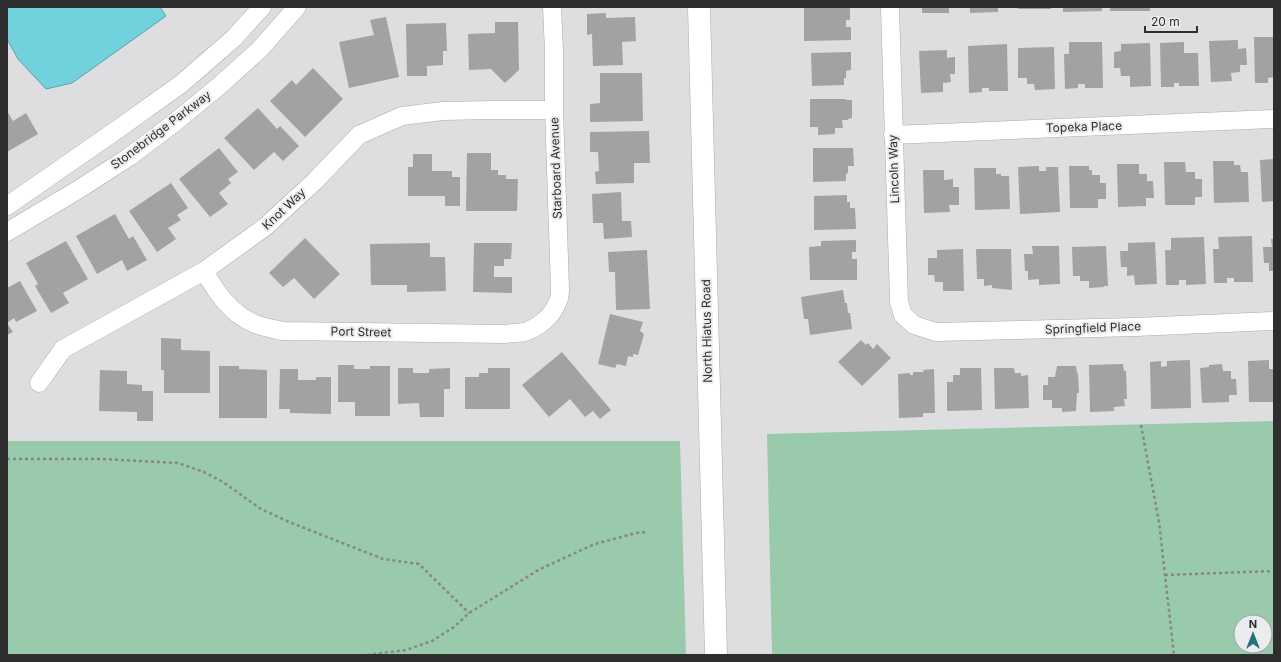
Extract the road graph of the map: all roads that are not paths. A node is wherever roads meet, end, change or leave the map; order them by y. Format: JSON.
{"nodes":[{"id":1,"x":262,"y":7,"type":"edge"},
{"id":2,"x":297,"y":7,"type":"edge"},
{"id":3,"x":552,"y":7,"type":"edge"},
{"id":4,"x":699,"y":7,"type":"edge"},
{"id":5,"x":890,"y":7,"type":"edge"},
{"id":6,"x":554,"y":110,"type":"junction"},
{"id":7,"x":1274,"y":119,"type":"edge"},
{"id":8,"x":893,"y":135,"type":"junction"},
{"id":9,"x":7,"y":206,"type":"edge"},
{"id":10,"x":7,"y":232,"type":"edge"},
{"id":11,"x":204,"y":271,"type":"junction"},
{"id":12,"x":1274,"y":321,"type":"edge"},
{"id":13,"x":542,"y":323,"type":"joint"},
{"id":14,"x":914,"y":325,"type":"joint"},
{"id":15,"x":39,"y":383,"type":"dead end"},
{"id":16,"x":716,"y":655,"type":"edge"}],
"edges":[{"from":1,"to":9,"type":"street","name":"Stonebridge Parkway"},
{"from":2,"to":10,"type":"street","name":"Stonebridge Parkway"},
{"from":3,"to":6,"type":"street","name":"Starboard Avenue"},
{"from":4,"to":16,"type":"street","name":"North Hiatus Road"},
{"from":5,"to":8,"type":"street","name":"Lincoln Way"},
{"from":6,"to":11,"type":"street","name":"Knot Way"},
{"from":6,"to":13,"type":"street","name":"Starboard Avenue"},
{"from":7,"to":8,"type":"street","name":"Topeka Place"},
{"from":8,"to":14,"type":"street","name":"Lincoln Way"},
{"from":11,"to":13,"type":"street","name":"Port Street"},
{"from":11,"to":15,"type":"street","name":"Knot Way"},
{"from":12,"to":14,"type":"street","name":"Springfield Place"}]}
